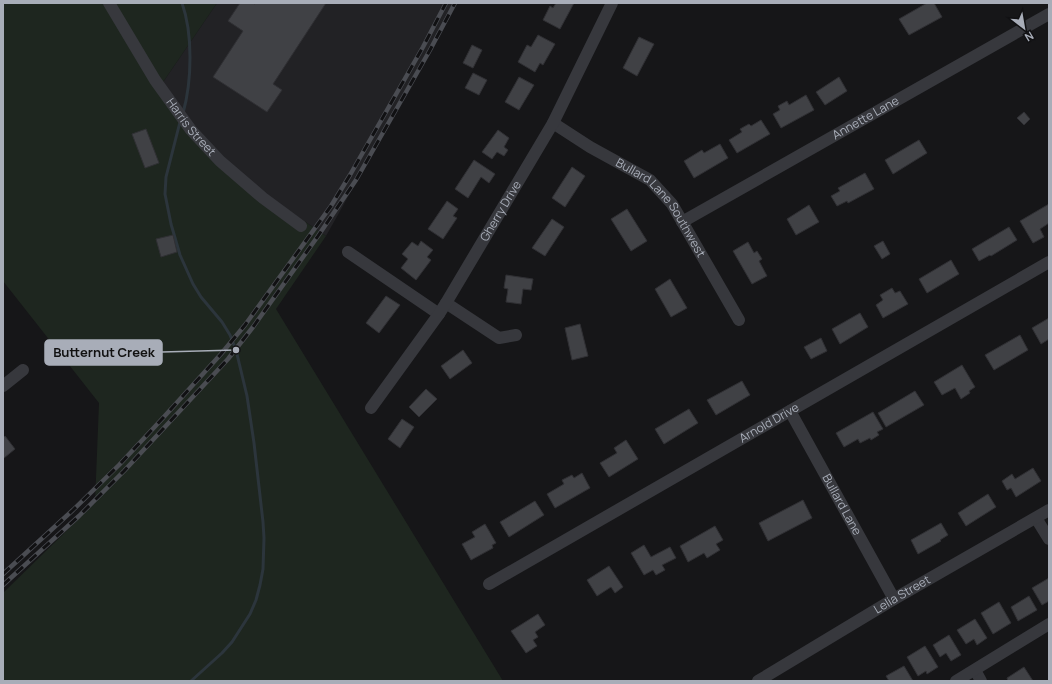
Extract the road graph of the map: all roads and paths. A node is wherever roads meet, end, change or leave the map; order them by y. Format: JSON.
{"nodes":[{"id":1,"x":109,"y":3,"type":"edge"},
{"id":2,"x":612,"y":3,"type":"edge"},
{"id":3,"x":1049,"y":14,"type":"edge"},
{"id":4,"x":553,"y":123,"type":"junction"},
{"id":5,"x":682,"y":222,"type":"junction"},
{"id":6,"x":301,"y":226,"type":"dead end"},
{"id":7,"x":348,"y":252,"type":"dead end"},
{"id":8,"x":1049,"y":262,"type":"edge"},
{"id":9,"x":446,"y":302,"type":"junction"},
{"id":10,"x":439,"y":314,"type":"junction"},
{"id":11,"x":739,"y":320,"type":"dead end"},
{"id":12,"x":516,"y":335,"type":"dead end"},
{"id":13,"x":23,"y":370,"type":"dead end"},
{"id":14,"x":3,"y":386,"type":"edge"},
{"id":15,"x":371,"y":408,"type":"dead end"},
{"id":16,"x":790,"y":411,"type":"junction"},
{"id":17,"x":1049,"y":510,"type":"edge"},
{"id":18,"x":1036,"y":518,"type":"junction"},
{"id":19,"x":1049,"y":539,"type":"edge"},
{"id":20,"x":489,"y":584,"type":"dead end"},
{"id":21,"x":894,"y":599,"type":"junction"},
{"id":22,"x":1049,"y":624,"type":"edge"},
{"id":23,"x":975,"y":670,"type":"junction"},
{"id":24,"x":758,"y":681,"type":"edge"},
{"id":25,"x":956,"y":681,"type":"edge"},
{"id":26,"x":981,"y":681,"type":"edge"}],
"edges":[{"from":1,"to":6,"type":"street","name":"Harris Street"},
{"from":2,"to":4,"type":"street","name":"Gherry Drive"},
{"from":3,"to":5,"type":"street","name":"Annette Lane"},
{"from":4,"to":5,"type":"street","name":"Bullard Lane Southwest"},
{"from":4,"to":9,"type":"street","name":"Gherry Drive"},
{"from":5,"to":11,"type":"street","name":"Bullard Lane Southwest"},
{"from":7,"to":10,"type":"street"},
{"from":8,"to":16,"type":"street","name":"Arnold Drive"},
{"from":9,"to":10,"type":"street","name":"Gherry Drive"},
{"from":9,"to":12,"type":"street"},
{"from":10,"to":15,"type":"street","name":"Gherry Drive"},
{"from":13,"to":14,"type":"street"},
{"from":16,"to":20,"type":"street","name":"Arnold Drive"},
{"from":16,"to":21,"type":"street","name":"Bullard Lane"},
{"from":17,"to":18,"type":"street","name":"Lelia Street"},
{"from":18,"to":19,"type":"street"},
{"from":18,"to":21,"type":"street","name":"Lelia Street"},
{"from":21,"to":24,"type":"street","name":"Lelia Street"},
{"from":22,"to":23,"type":"street"},
{"from":23,"to":25,"type":"street"},
{"from":23,"to":26,"type":"street"}]}
